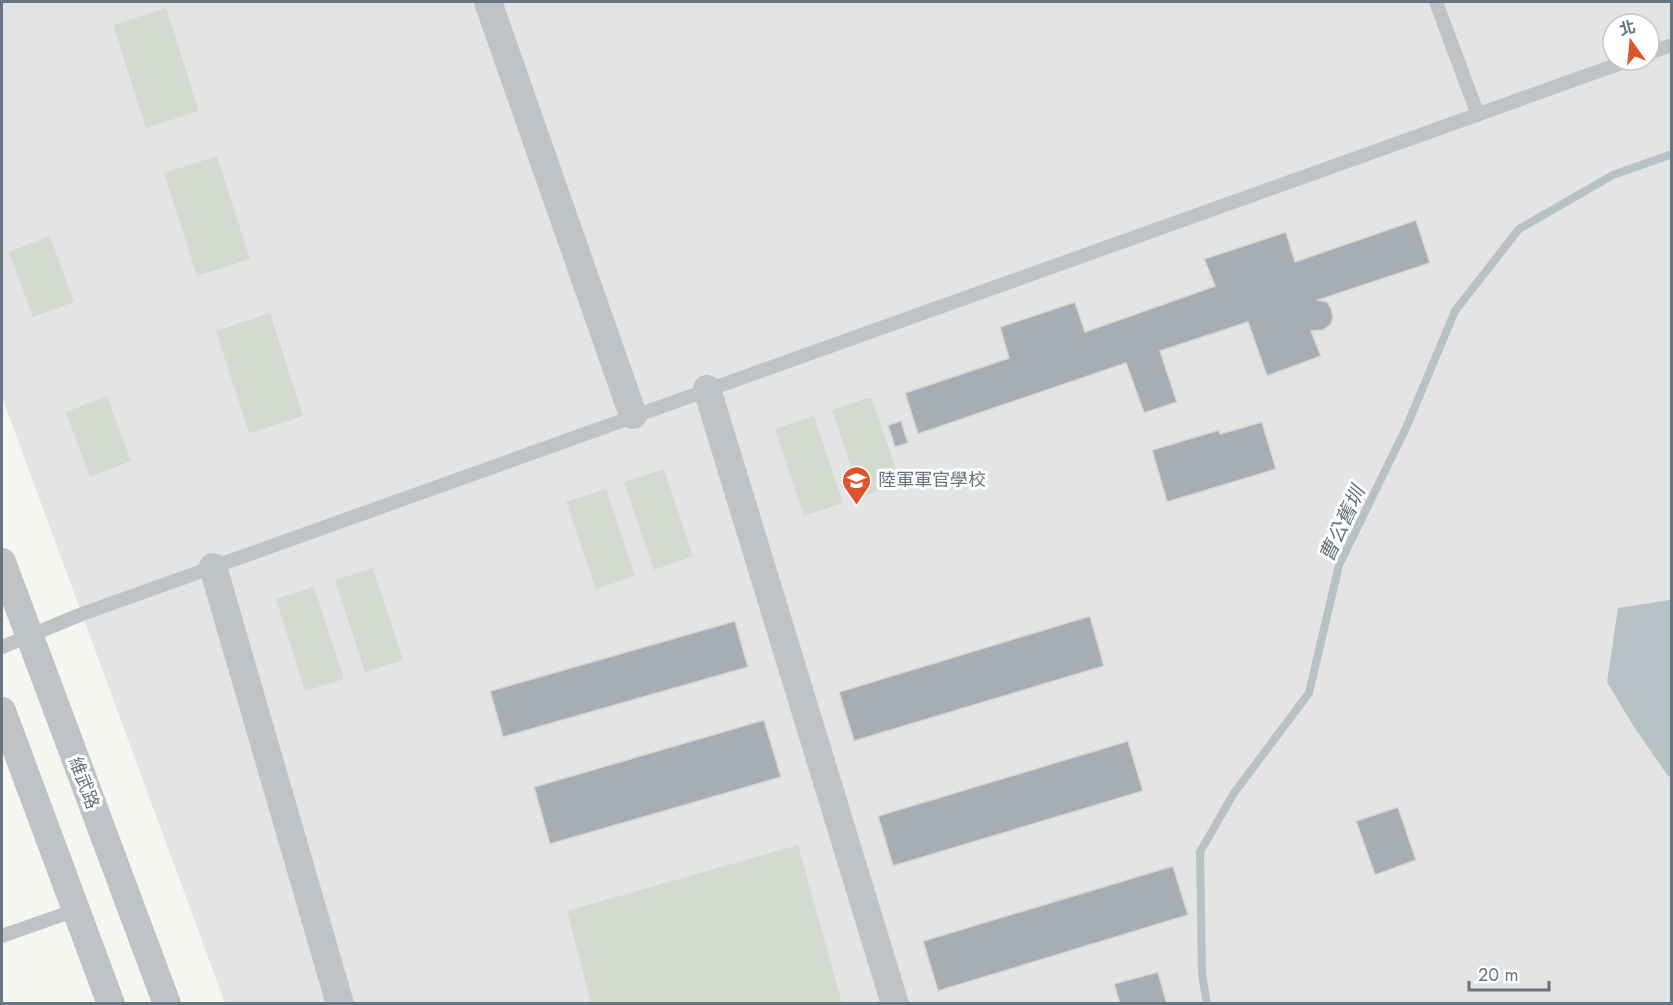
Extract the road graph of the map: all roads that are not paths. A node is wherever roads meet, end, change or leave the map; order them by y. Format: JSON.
{"nodes":[{"id":1,"x":488,"y":2,"type":"edge"},
{"id":2,"x":1436,"y":2,"type":"edge"},
{"id":3,"x":1601,"y":70,"type":"edge"},
{"id":4,"x":1478,"y":115,"type":"junction"},
{"id":5,"x":706,"y":389,"type":"junction"},
{"id":6,"x":633,"y":415,"type":"junction"},
{"id":7,"x":2,"y":562,"type":"edge"},
{"id":8,"x":213,"y":567,"type":"junction"},
{"id":9,"x":29,"y":636,"type":"junction"},
{"id":10,"x":2,"y":647,"type":"edge"},
{"id":11,"x":2,"y":711,"type":"edge"},
{"id":12,"x":76,"y":910,"type":"junction"},
{"id":13,"x":2,"y":936,"type":"edge"},
{"id":14,"x":111,"y":1004,"type":"edge"},
{"id":15,"x":167,"y":1004,"type":"edge"},
{"id":16,"x":340,"y":1004,"type":"edge"},
{"id":17,"x":895,"y":1004,"type":"edge"}],
"edges":[{"from":1,"to":6,"type":"street"},
{"from":2,"to":4,"type":"lane"},
{"from":3,"to":4,"type":"lane"},
{"from":4,"to":5,"type":"lane"},
{"from":5,"to":6,"type":"lane"},
{"from":5,"to":17,"type":"street"},
{"from":6,"to":8,"type":"lane"},
{"from":7,"to":9,"type":"street","name":"維武路"},
{"from":8,"to":9,"type":"lane"},
{"from":8,"to":16,"type":"street"},
{"from":9,"to":10,"type":"lane"},
{"from":9,"to":15,"type":"street","name":"維武路"},
{"from":11,"to":12,"type":"street"},
{"from":12,"to":13,"type":"lane"},
{"from":12,"to":14,"type":"street"}]}
